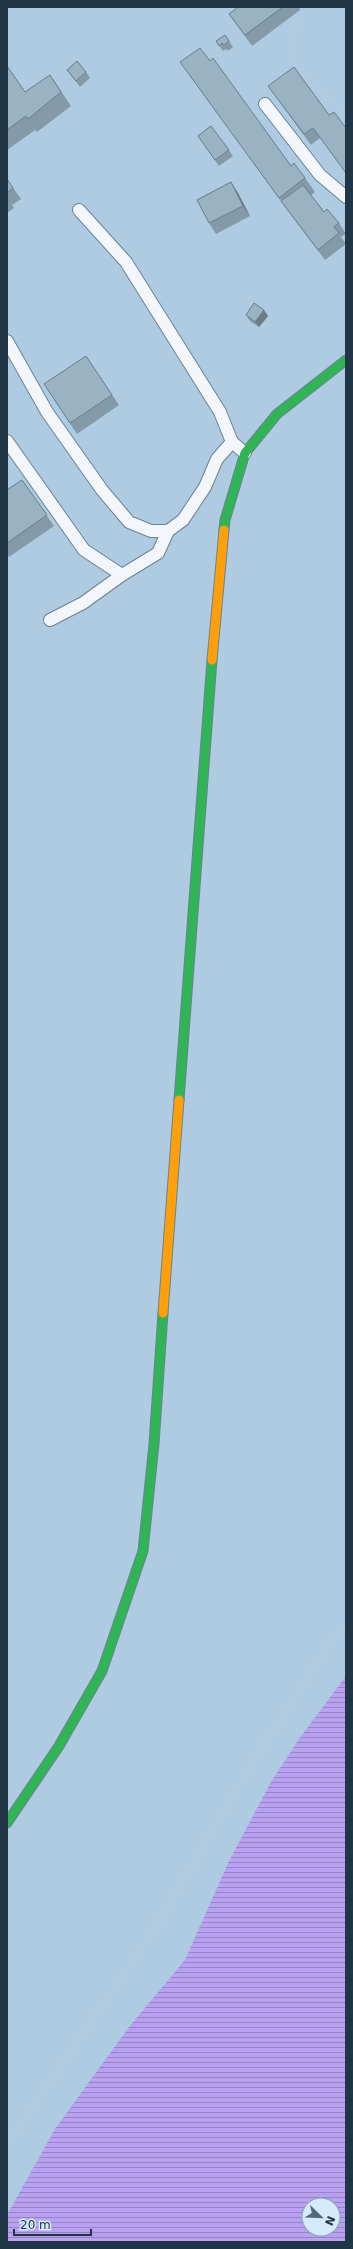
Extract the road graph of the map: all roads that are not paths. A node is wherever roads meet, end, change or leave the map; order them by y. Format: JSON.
{"nodes":[{"id":1,"x":265,"y":104,"type":"dead end"},
{"id":2,"x":346,"y":196,"type":"edge"},
{"id":3,"x":79,"y":210,"type":"dead end"},
{"id":4,"x":7,"y":342,"type":"edge"},
{"id":5,"x":346,"y":360,"type":"edge"},
{"id":6,"x":7,"y":441,"type":"edge"},
{"id":7,"x":232,"y":442,"type":"junction"},
{"id":8,"x":245,"y":453,"type":"junction"},
{"id":9,"x":168,"y":531,"type":"junction"},
{"id":10,"x":122,"y":575,"type":"junction"},
{"id":11,"x":50,"y":620,"type":"dead end"},
{"id":12,"x":7,"y":1823,"type":"edge"}],
"edges":[{"from":1,"to":2,"type":"lane"},
{"from":3,"to":7,"type":"lane"},
{"from":4,"to":9,"type":"lane"},
{"from":5,"to":8,"type":"street"},
{"from":6,"to":10,"type":"lane"},
{"from":7,"to":8,"type":"lane"},
{"from":7,"to":9,"type":"lane"},
{"from":8,"to":12,"type":"street"},
{"from":9,"to":10,"type":"lane"},
{"from":10,"to":11,"type":"lane"}]}
